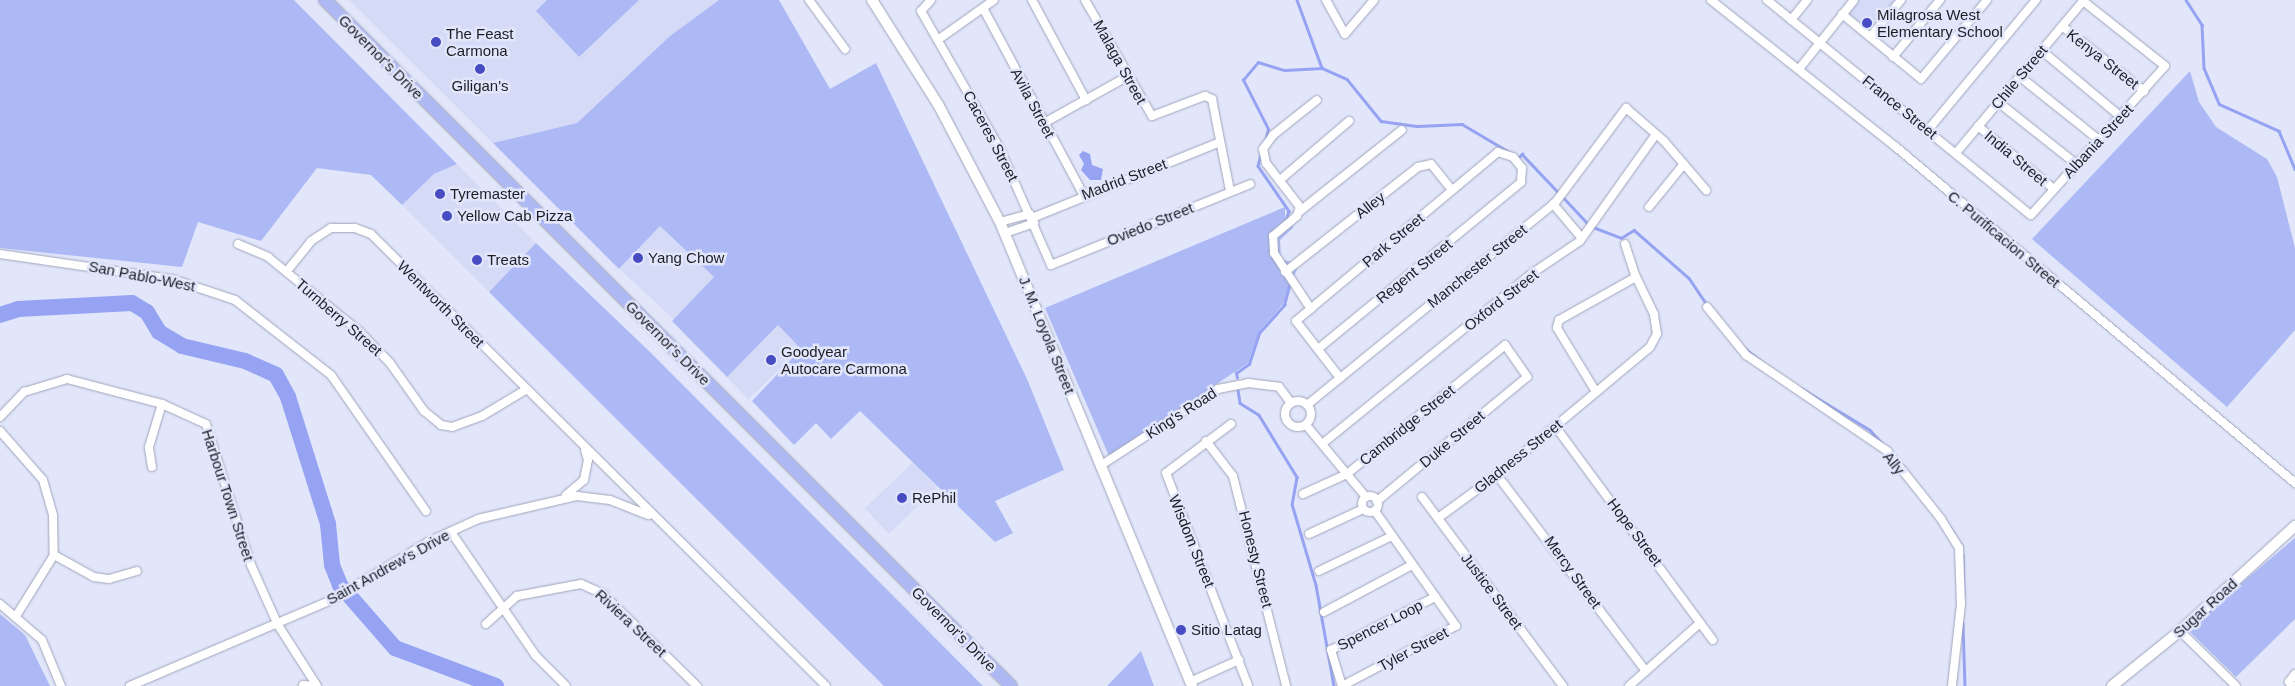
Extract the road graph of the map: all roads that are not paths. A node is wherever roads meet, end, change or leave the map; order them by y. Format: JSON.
{"nodes":[{"id":1,"x":325,"y":0,"type":"edge"},
{"id":2,"x":809,"y":0,"type":"edge"},
{"id":3,"x":872,"y":0,"type":"edge"},
{"id":4,"x":931,"y":0,"type":"edge"},
{"id":5,"x":994,"y":0,"type":"edge"},
{"id":6,"x":1032,"y":0,"type":"edge"},
{"id":7,"x":1085,"y":0,"type":"edge"},
{"id":8,"x":1326,"y":0,"type":"edge"},
{"id":9,"x":1374,"y":0,"type":"edge"},
{"id":10,"x":1711,"y":0,"type":"edge"},
{"id":11,"x":1767,"y":0,"type":"edge"},
{"id":12,"x":1807,"y":0,"type":"edge"},
{"id":13,"x":1854,"y":0,"type":"edge"},
{"id":14,"x":1901,"y":0,"type":"edge"},
{"id":15,"x":1940,"y":0,"type":"edge"},
{"id":16,"x":1987,"y":0,"type":"edge"},
{"id":17,"x":2036,"y":0,"type":"edge"},
{"id":18,"x":2082,"y":0,"type":"edge"},
{"id":19,"x":984,"y":10,"type":"junction"},
{"id":20,"x":1842,"y":14,"type":"junction"},
{"id":21,"x":1791,"y":20,"type":"junction"},
{"id":22,"x":2062,"y":26,"type":"junction"},
{"id":23,"x":1870,"y":37,"type":"junction"},
{"id":24,"x":939,"y":39,"type":"junction"},
{"id":25,"x":1820,"y":43,"type":"junction"},
{"id":26,"x":845,"y":49,"type":"dead end"},
{"id":27,"x":2041,"y":50,"type":"junction"},
{"id":28,"x":1893,"y":57,"type":"junction"},
{"id":29,"x":1799,"y":69,"type":"junction"},
{"id":30,"x":1128,"y":76,"type":"junction"},
{"id":31,"x":2020,"y":76,"type":"junction"},
{"id":32,"x":2144,"y":91,"type":"junction"},
{"id":33,"x":1086,"y":100,"type":"junction"},
{"id":34,"x":1316,"y":100,"type":"dead end"},
{"id":35,"x":1998,"y":102,"type":"junction"},
{"id":36,"x":2120,"y":116,"type":"junction"},
{"id":37,"x":1350,"y":121,"type":"dead end"},
{"id":38,"x":1044,"y":123,"type":"junction"},
{"id":39,"x":1978,"y":126,"type":"junction"},
{"id":40,"x":1402,"y":130,"type":"dead end"},
{"id":41,"x":1928,"y":130,"type":"junction"},
{"id":42,"x":1656,"y":134,"type":"junction"},
{"id":43,"x":2098,"y":139,"type":"junction"},
{"id":44,"x":1218,"y":143,"type":"junction"},
{"id":45,"x":1956,"y":153,"type":"junction"},
{"id":46,"x":2075,"y":163,"type":"junction"},
{"id":47,"x":1684,"y":164,"type":"junction"},
{"id":48,"x":1280,"y":180,"type":"junction"},
{"id":49,"x":1250,"y":184,"type":"dead end"},
{"id":50,"x":2054,"y":189,"type":"junction"},
{"id":51,"x":1452,"y":190,"type":"junction"},
{"id":52,"x":1706,"y":190,"type":"dead end"},
{"id":53,"x":1230,"y":191,"type":"junction"},
{"id":54,"x":1509,"y":192,"type":"joint"},
{"id":55,"x":1083,"y":194,"type":"junction"},
{"id":56,"x":1553,"y":204,"type":"junction"},
{"id":57,"x":1649,"y":207,"type":"dead end"},
{"id":58,"x":1300,"y":211,"type":"junction"},
{"id":59,"x":2032,"y":215,"type":"joint"},
{"id":60,"x":1032,"y":218,"type":"junction"},
{"id":61,"x":1000,"y":222,"type":"junction"},
{"id":62,"x":1005,"y":233,"type":"junction"},
{"id":63,"x":1581,"y":237,"type":"junction"},
{"id":64,"x":238,"y":244,"type":"dead end"},
{"id":65,"x":1625,"y":244,"type":"dead end"},
{"id":66,"x":0,"y":254,"type":"edge"},
{"id":67,"x":1051,"y":265,"type":"joint"},
{"id":68,"x":287,"y":271,"type":"junction"},
{"id":69,"x":1285,"y":272,"type":"junction"},
{"id":70,"x":1636,"y":277,"type":"junction"},
{"id":71,"x":1707,"y":307,"type":"dead end"},
{"id":72,"x":1311,"y":309,"type":"junction"},
{"id":73,"x":1505,"y":346,"type":"joint"},
{"id":74,"x":1318,"y":349,"type":"junction"},
{"id":75,"x":1340,"y":378,"type":"junction"},
{"id":76,"x":527,"y":390,"type":"junction"},
{"id":77,"x":1596,"y":392,"type":"junction"},
{"id":78,"x":1291,"y":403,"type":"junction"},
{"id":79,"x":162,"y":404,"type":"junction"},
{"id":80,"x":1307,"y":405,"type":"junction"},
{"id":81,"x":0,"y":417,"type":"edge"},
{"id":82,"x":1231,"y":424,"type":"dead end"},
{"id":83,"x":441,"y":425,"type":"junction"},
{"id":84,"x":1306,"y":425,"type":"junction"},
{"id":85,"x":1556,"y":426,"type":"junction"},
{"id":86,"x":0,"y":431,"type":"edge"},
{"id":87,"x":439,"y":434,"type":"dead end"},
{"id":88,"x":1206,"y":441,"type":"junction"},
{"id":89,"x":1322,"y":444,"type":"junction"},
{"id":90,"x":584,"y":448,"type":"junction"},
{"id":91,"x":1100,"y":466,"type":"junction"},
{"id":92,"x":152,"y":467,"type":"dead end"},
{"id":93,"x":1346,"y":474,"type":"junction"},
{"id":94,"x":1497,"y":475,"type":"junction"},
{"id":95,"x":2295,"y":483,"type":"edge"},
{"id":96,"x":1303,"y":494,"type":"dead end"},
{"id":97,"x":564,"y":497,"type":"junction"},
{"id":98,"x":1366,"y":497,"type":"junction"},
{"id":99,"x":1422,"y":497,"type":"dead end"},
{"id":100,"x":1378,"y":501,"type":"junction"},
{"id":101,"x":1363,"y":509,"type":"junction"},
{"id":102,"x":426,"y":511,"type":"dead end"},
{"id":103,"x":1375,"y":511,"type":"junction"},
{"id":104,"x":653,"y":518,"type":"junction"},
{"id":105,"x":1438,"y":518,"type":"junction"},
{"id":106,"x":2295,"y":526,"type":"edge"},
{"id":107,"x":450,"y":532,"type":"junction"},
{"id":108,"x":1309,"y":534,"type":"dead end"},
{"id":109,"x":1392,"y":536,"type":"junction"},
{"id":110,"x":54,"y":555,"type":"junction"},
{"id":111,"x":1412,"y":565,"type":"junction"},
{"id":112,"x":136,"y":571,"type":"dead end"},
{"id":113,"x":1319,"y":571,"type":"dead end"},
{"id":114,"x":1435,"y":597,"type":"junction"},
{"id":115,"x":0,"y":604,"type":"edge"},
{"id":116,"x":502,"y":609,"type":"junction"},
{"id":117,"x":1324,"y":612,"type":"dead end"},
{"id":118,"x":16,"y":616,"type":"junction"},
{"id":119,"x":1700,"y":623,"type":"junction"},
{"id":120,"x":486,"y":624,"type":"dead end"},
{"id":121,"x":278,"y":625,"type":"junction"},
{"id":122,"x":2180,"y":631,"type":"junction"},
{"id":123,"x":1713,"y":640,"type":"dead end"},
{"id":124,"x":1239,"y":660,"type":"junction"},
{"id":125,"x":1646,"y":671,"type":"junction"},
{"id":126,"x":2295,"y":674,"type":"edge"},
{"id":127,"x":1191,"y":684,"type":"edge"},
{"id":128,"x":2291,"y":684,"type":"edge"},
{"id":129,"x":303,"y":685,"type":"dead end"},
{"id":130,"x":61,"y":686,"type":"edge"},
{"id":131,"x":130,"y":686,"type":"edge"},
{"id":132,"x":316,"y":686,"type":"edge"},
{"id":133,"x":566,"y":686,"type":"edge"},
{"id":134,"x":697,"y":686,"type":"edge"},
{"id":135,"x":826,"y":686,"type":"edge"},
{"id":136,"x":1011,"y":686,"type":"edge"},
{"id":137,"x":1248,"y":686,"type":"edge"},
{"id":138,"x":1286,"y":686,"type":"edge"},
{"id":139,"x":1342,"y":686,"type":"edge"},
{"id":140,"x":1562,"y":686,"type":"edge"},
{"id":141,"x":1629,"y":686,"type":"edge"},
{"id":142,"x":1952,"y":686,"type":"edge"},
{"id":143,"x":2112,"y":686,"type":"edge"},
{"id":144,"x":2236,"y":686,"type":"edge"}],
"edges":[{"from":1,"to":136,"type":"highway","name":"Governor's Drive"},
{"from":2,"to":26,"type":"street"},
{"from":3,"to":61,"type":"main road","name":"J. M. Loyola Street"},
{"from":4,"to":24,"type":"street","name":"Caceres Street"},
{"from":5,"to":19,"type":"street"},
{"from":6,"to":33,"type":"street"},
{"from":7,"to":30,"type":"street","name":"Malaga Street"},
{"from":8,"to":9,"type":"street"},
{"from":10,"to":29,"type":"street","name":"C. Purificacion Street"},
{"from":11,"to":21,"type":"street","name":"France Street"},
{"from":12,"to":21,"type":"street"},
{"from":13,"to":20,"type":"street"},
{"from":14,"to":23,"type":"street"},
{"from":15,"to":28,"type":"street"},
{"from":16,"to":28,"type":"street"},
{"from":17,"to":41,"type":"street"},
{"from":18,"to":22,"type":"street","name":"Chile Street"},
{"from":18,"to":32,"type":"street","name":"Albania Street"},
{"from":19,"to":24,"type":"street"},
{"from":19,"to":38,"type":"street","name":"Avila Street"},
{"from":20,"to":23,"type":"street"},
{"from":20,"to":25,"type":"street"},
{"from":21,"to":25,"type":"street","name":"France Street"},
{"from":22,"to":27,"type":"street","name":"Chile Street"},
{"from":22,"to":32,"type":"street","name":"Kenya Street"},
{"from":23,"to":28,"type":"street"},
{"from":24,"to":60,"type":"street","name":"Caceres Street"},
{"from":25,"to":29,"type":"street"},
{"from":25,"to":41,"type":"street","name":"France Street"},
{"from":27,"to":31,"type":"street","name":"Chile Street"},
{"from":27,"to":36,"type":"street"},
{"from":29,"to":95,"type":"street","name":"C. Purificacion Street"},
{"from":30,"to":33,"type":"street"},
{"from":30,"to":44,"type":"street","name":"Malaga Street"},
{"from":31,"to":35,"type":"street","name":"Chile Street"},
{"from":31,"to":43,"type":"street"},
{"from":32,"to":36,"type":"street","name":"Albania Street"},
{"from":33,"to":38,"type":"street"},
{"from":34,"to":48,"type":"street"},
{"from":35,"to":39,"type":"street","name":"Chile Street"},
{"from":35,"to":46,"type":"street"},
{"from":36,"to":43,"type":"street","name":"Albania Street"},
{"from":37,"to":48,"type":"street"},
{"from":38,"to":55,"type":"street","name":"Avila Street"},
{"from":39,"to":45,"type":"street","name":"Chile Street"},
{"from":39,"to":50,"type":"street","name":"India Street"},
{"from":40,"to":58,"type":"street"},
{"from":41,"to":45,"type":"street","name":"France Street"},
{"from":42,"to":47,"type":"street"},
{"from":42,"to":56,"type":"street","name":"Manchester Street"},
{"from":42,"to":63,"type":"street","name":"Oxford Street"},
{"from":43,"to":46,"type":"street","name":"Albania Street"},
{"from":44,"to":53,"type":"street","name":"Malaga Street"},
{"from":44,"to":55,"type":"street","name":"Madrid Street"},
{"from":45,"to":59,"type":"street","name":"France Street"},
{"from":46,"to":50,"type":"street","name":"Albania Street"},
{"from":47,"to":52,"type":"street"},
{"from":47,"to":57,"type":"street"},
{"from":48,"to":58,"type":"street"},
{"from":49,"to":53,"type":"street","name":"Oviedo Street"},
{"from":50,"to":59,"type":"street","name":"Albania Street"},
{"from":51,"to":54,"type":"street","name":"Park Street"},
{"from":51,"to":69,"type":"street","name":"Alley"},
{"from":51,"to":72,"type":"street","name":"Park Street"},
{"from":53,"to":67,"type":"street","name":"Oviedo Street"},
{"from":54,"to":74,"type":"street","name":"Regent Street"},
{"from":55,"to":60,"type":"street","name":"Madrid Street"},
{"from":56,"to":63,"type":"street"},
{"from":56,"to":75,"type":"street","name":"Manchester Street"},
{"from":58,"to":69,"type":"street"},
{"from":60,"to":61,"type":"street","name":"Madrid Street"},
{"from":60,"to":62,"type":"street","name":"Madrid Street"},
{"from":60,"to":67,"type":"street","name":"Caceres Street"},
{"from":61,"to":62,"type":"main road","name":"J. M. Loyola Street"},
{"from":62,"to":91,"type":"main road","name":"J. M. Loyola Street"},
{"from":63,"to":89,"type":"street","name":"Oxford Street"},
{"from":64,"to":68,"type":"street","name":"Turnberry Street"},
{"from":65,"to":70,"type":"street","name":"Gladness Street"},
{"from":66,"to":102,"type":"street","name":"San Pablo-West"},
{"from":68,"to":76,"type":"street","name":"Wentworth Street"},
{"from":68,"to":83,"type":"street","name":"Turnberry Street"},
{"from":69,"to":72,"type":"street"},
{"from":70,"to":77,"type":"street","name":"Gladness Street"},
{"from":70,"to":77,"type":"street"},
{"from":71,"to":142,"type":"street","name":"Ally"},
{"from":72,"to":74,"type":"street","name":"Park Street"},
{"from":73,"to":93,"type":"street","name":"Cambridge Street"},
{"from":73,"to":100,"type":"street","name":"Duke Street"},
{"from":74,"to":75,"type":"street","name":"Park Street"},
{"from":75,"to":80,"type":"street","name":"Manchester Street"},
{"from":76,"to":83,"type":"street"},
{"from":76,"to":90,"type":"street","name":"Wentworth Street"},
{"from":77,"to":85,"type":"street","name":"Gladness Street"},
{"from":78,"to":80,"type":"street"},
{"from":78,"to":84,"type":"street"},
{"from":78,"to":91,"type":"street","name":"King's Road"},
{"from":79,"to":81,"type":"street","name":"Harbour Town Street"},
{"from":79,"to":92,"type":"street"},
{"from":79,"to":121,"type":"street","name":"Harbour Town Street"},
{"from":80,"to":84,"type":"street"},
{"from":82,"to":88,"type":"street","name":"Wisdom Street"},
{"from":83,"to":87,"type":"street"},
{"from":84,"to":89,"type":"street"},
{"from":85,"to":94,"type":"street","name":"Gladness Street"},
{"from":85,"to":119,"type":"street","name":"Hope Street"},
{"from":86,"to":110,"type":"street"},
{"from":88,"to":124,"type":"street","name":"Wisdom Street"},
{"from":88,"to":138,"type":"street","name":"Honesty Street"},
{"from":89,"to":93,"type":"street"},
{"from":90,"to":97,"type":"street"},
{"from":90,"to":104,"type":"street","name":"Wentworth Street"},
{"from":91,"to":127,"type":"main road","name":"J. M. Loyola Street"},
{"from":93,"to":96,"type":"street","name":"Cambridge Street"},
{"from":93,"to":98,"type":"street"},
{"from":94,"to":105,"type":"street","name":"Gladness Street"},
{"from":94,"to":125,"type":"street","name":"Mercy Street"},
{"from":97,"to":104,"type":"street","name":"Saint Andrew's Drive"},
{"from":97,"to":107,"type":"street","name":"Saint Andrew's Drive"},
{"from":98,"to":100,"type":"street"},
{"from":98,"to":101,"type":"street"},
{"from":99,"to":105,"type":"street","name":"Justice Street"},
{"from":100,"to":103,"type":"street"},
{"from":101,"to":103,"type":"street"},
{"from":101,"to":108,"type":"street"},
{"from":103,"to":109,"type":"street"},
{"from":104,"to":135,"type":"street","name":"Saint Andrew's Drive"},
{"from":105,"to":140,"type":"street","name":"Justice Street"},
{"from":106,"to":122,"type":"main road","name":"Sugar Road"},
{"from":107,"to":116,"type":"street"},
{"from":107,"to":121,"type":"street","name":"Saint Andrew's Drive"},
{"from":109,"to":111,"type":"street"},
{"from":109,"to":113,"type":"street"},
{"from":110,"to":112,"type":"street"},
{"from":110,"to":118,"type":"street"},
{"from":111,"to":114,"type":"street"},
{"from":111,"to":117,"type":"street"},
{"from":114,"to":139,"type":"street","name":"Spencer Loop"},
{"from":114,"to":139,"type":"street","name":"Tyler Street"},
{"from":115,"to":118,"type":"street"},
{"from":116,"to":120,"type":"street","name":"Riviera Street"},
{"from":116,"to":133,"type":"street"},
{"from":116,"to":134,"type":"street","name":"Riviera Street"},
{"from":118,"to":130,"type":"street"},
{"from":119,"to":123,"type":"street","name":"Hope Street"},
{"from":119,"to":125,"type":"street"},
{"from":121,"to":131,"type":"street","name":"Saint Andrew's Drive"},
{"from":121,"to":132,"type":"street","name":"Harbour Town Street"},
{"from":122,"to":143,"type":"main road","name":"Sugar Road"},
{"from":122,"to":144,"type":"street"},
{"from":124,"to":127,"type":"street"},
{"from":124,"to":137,"type":"street","name":"Wisdom Street"},
{"from":125,"to":141,"type":"street"},
{"from":126,"to":128,"type":"street"},
{"from":129,"to":132,"type":"street","name":"Harbour Town Street"}]}
